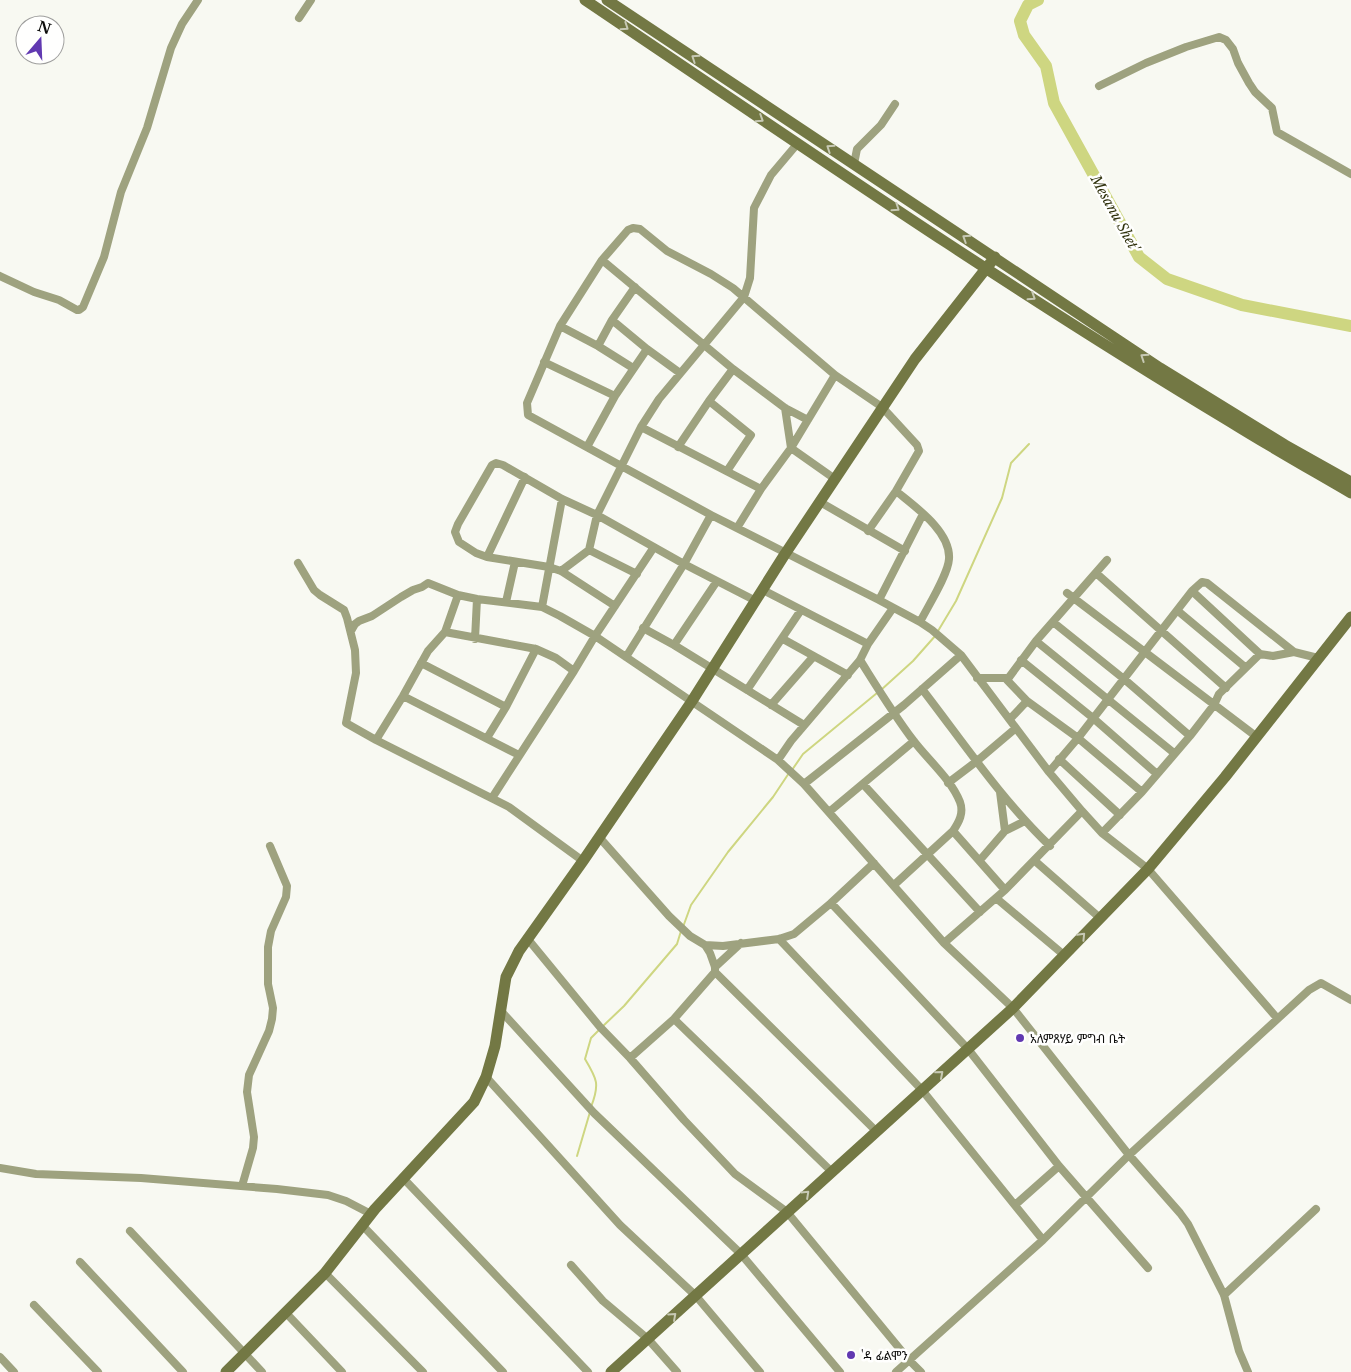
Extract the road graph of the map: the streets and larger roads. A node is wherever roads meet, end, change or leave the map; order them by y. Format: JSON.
{"nodes":[{"id":1,"x":198,"y":0,"type":"edge"},
{"id":2,"x":311,"y":0,"type":"edge"},
{"id":3,"x":585,"y":0,"type":"edge"},
{"id":4,"x":607,"y":0,"type":"edge"},
{"id":5,"x":299,"y":18,"type":"dead end"},
{"id":6,"x":1099,"y":86,"type":"dead end"},
{"id":7,"x":895,"y":104,"type":"dead end"},
{"id":8,"x":798,"y":143,"type":"junction"},
{"id":9,"x":854,"y":164,"type":"junction"},
{"id":10,"x":1351,"y":174,"type":"edge"},
{"id":11,"x":994,"y":256,"type":"junction"},
{"id":12,"x":602,"y":260,"type":"junction"},
{"id":13,"x":986,"y":267,"type":"junction"},
{"id":14,"x":0,"y":276,"type":"edge"},
{"id":15,"x":635,"y":287,"type":"junction"},
{"id":16,"x":744,"y":297,"type":"junction"},
{"id":17,"x":612,"y":320,"type":"junction"},
{"id":18,"x":560,"y":326,"type":"junction"},
{"id":19,"x":598,"y":346,"type":"junction"},
{"id":20,"x":705,"y":346,"type":"junction"},
{"id":21,"x":647,"y":349,"type":"junction"},
{"id":22,"x":544,"y":362,"type":"junction"},
{"id":23,"x":633,"y":368,"type":"junction"},
{"id":24,"x":733,"y":370,"type":"junction"},
{"id":25,"x":680,"y":373,"type":"junction"},
{"id":26,"x":835,"y":375,"type":"junction"},
{"id":27,"x":1175,"y":382,"type":"junction"},
{"id":28,"x":615,"y":396,"type":"junction"},
{"id":29,"x":709,"y":401,"type":"junction"},
{"id":30,"x":882,"y":407,"type":"junction"},
{"id":31,"x":785,"y":408,"type":"junction"},
{"id":32,"x":808,"y":420,"type":"junction"},
{"id":33,"x":641,"y":427,"type":"junction"},
{"id":34,"x":587,"y":447,"type":"junction"},
{"id":35,"x":678,"y":447,"type":"junction"},
{"id":36,"x":791,"y":448,"type":"junction"},
{"id":37,"x":623,"y":465,"type":"junction"},
{"id":38,"x":727,"y":472,"type":"junction"},
{"id":39,"x":525,"y":477,"type":"junction"},
{"id":40,"x":835,"y":479,"type":"junction"},
{"id":41,"x":1351,"y":482,"type":"edge"},
{"id":42,"x":761,"y":490,"type":"junction"},
{"id":43,"x":896,"y":491,"type":"junction"},
{"id":44,"x":1351,"y":493,"type":"edge"},
{"id":45,"x":562,"y":498,"type":"junction"},
{"id":46,"x":820,"y":502,"type":"junction"},
{"id":47,"x":923,"y":514,"type":"junction"},
{"id":48,"x":597,"y":515,"type":"junction"},
{"id":49,"x":711,"y":515,"type":"junction"},
{"id":50,"x":737,"y":528,"type":"junction"},
{"id":51,"x":868,"y":531,"type":"junction"},
{"id":52,"x":654,"y":547,"type":"junction"},
{"id":53,"x":589,"y":550,"type":"junction"},
{"id":54,"x":905,"y":551,"type":"junction"},
{"id":55,"x":785,"y":554,"type":"junction"},
{"id":56,"x":487,"y":556,"type":"junction"},
{"id":57,"x":1107,"y":560,"type":"dead end"},
{"id":58,"x":515,"y":562,"type":"junction"},
{"id":59,"x":298,"y":563,"type":"dead end"},
{"id":60,"x":684,"y":564,"type":"junction"},
{"id":61,"x":549,"y":567,"type":"junction"},
{"id":62,"x":561,"y":571,"type":"junction"},
{"id":63,"x":1096,"y":573,"type":"junction"},
{"id":64,"x":637,"y":574,"type":"junction"},
{"id":65,"x":717,"y":581,"type":"junction"},
{"id":66,"x":763,"y":590,"type":"junction"},
{"id":67,"x":1192,"y":591,"type":"junction"},
{"id":68,"x":1067,"y":593,"type":"dead end"},
{"id":69,"x":458,"y":595,"type":"junction"},
{"id":70,"x":477,"y":599,"type":"junction"},
{"id":71,"x":1074,"y":599,"type":"junction"},
{"id":72,"x":879,"y":600,"type":"junction"},
{"id":73,"x":756,"y":601,"type":"junction"},
{"id":74,"x":506,"y":602,"type":"junction"},
{"id":75,"x":615,"y":606,"type":"junction"},
{"id":76,"x":542,"y":607,"type":"junction"},
{"id":77,"x":893,"y":608,"type":"junction"},
{"id":78,"x":801,"y":610,"type":"junction"},
{"id":79,"x":1178,"y":611,"type":"junction"},
{"id":80,"x":1351,"y":617,"type":"edge"},
{"id":81,"x":920,"y":622,"type":"junction"},
{"id":82,"x":1053,"y":622,"type":"junction"},
{"id":83,"x":643,"y":628,"type":"junction"},
{"id":84,"x":1162,"y":630,"type":"junction"},
{"id":85,"x":351,"y":631,"type":"junction"},
{"id":86,"x":445,"y":632,"type":"junction"},
{"id":87,"x":595,"y":636,"type":"junction"},
{"id":88,"x":475,"y":639,"type":"junction"},
{"id":89,"x":783,"y":639,"type":"junction"},
{"id":90,"x":1036,"y":641,"type":"junction"},
{"id":91,"x":868,"y":644,"type":"junction"},
{"id":92,"x":674,"y":645,"type":"junction"},
{"id":93,"x":536,"y":649,"type":"junction"},
{"id":94,"x":1145,"y":652,"type":"junction"},
{"id":95,"x":1294,"y":652,"type":"junction"},
{"id":96,"x":1260,"y":654,"type":"junction"},
{"id":97,"x":961,"y":655,"type":"junction"},
{"id":98,"x":626,"y":657,"type":"junction"},
{"id":99,"x":813,"y":657,"type":"junction"},
{"id":100,"x":1318,"y":658,"type":"junction"},
{"id":101,"x":860,"y":660,"type":"junction"},
{"id":102,"x":1021,"y":660,"type":"junction"},
{"id":103,"x":421,"y":663,"type":"junction"},
{"id":104,"x":1245,"y":667,"type":"junction"},
{"id":105,"x":712,"y":669,"type":"junction"},
{"id":106,"x":574,"y":671,"type":"junction"},
{"id":107,"x":848,"y":675,"type":"junction"},
{"id":108,"x":978,"y":678,"type":"junction"},
{"id":109,"x":1007,"y":678,"type":"junction"},
{"id":110,"x":1124,"y":679,"type":"junction"},
{"id":111,"x":1226,"y":688,"type":"junction"},
{"id":112,"x":922,"y":689,"type":"junction"},
{"id":113,"x":746,"y":690,"type":"junction"},
{"id":114,"x":403,"y":696,"type":"junction"},
{"id":115,"x":1108,"y":700,"type":"junction"},
{"id":116,"x":692,"y":701,"type":"junction"},
{"id":117,"x":1027,"y":701,"type":"junction"},
{"id":118,"x":772,"y":705,"type":"junction"},
{"id":119,"x":1214,"y":705,"type":"junction"},
{"id":120,"x":506,"y":707,"type":"junction"},
{"id":121,"x":893,"y":712,"type":"junction"},
{"id":122,"x":1093,"y":718,"type":"junction"},
{"id":123,"x":1010,"y":719,"type":"junction"},
{"id":124,"x":804,"y":725,"type":"junction"},
{"id":125,"x":1016,"y":728,"type":"junction"},
{"id":126,"x":1190,"y":736,"type":"junction"},
{"id":127,"x":1257,"y":737,"type":"junction"},
{"id":128,"x":487,"y":738,"type":"junction"},
{"id":129,"x":1078,"y":738,"type":"junction"},
{"id":130,"x":376,"y":740,"type":"junction"},
{"id":131,"x":914,"y":741,"type":"junction"},
{"id":132,"x":1174,"y":753,"type":"junction"},
{"id":133,"x":519,"y":755,"type":"junction"},
{"id":134,"x":1059,"y":759,"type":"junction"},
{"id":135,"x":778,"y":760,"type":"junction"},
{"id":136,"x":977,"y":761,"type":"junction"},
{"id":137,"x":1049,"y":772,"type":"junction"},
{"id":138,"x":1157,"y":774,"type":"junction"},
{"id":139,"x":948,"y":783,"type":"junction"},
{"id":140,"x":804,"y":784,"type":"junction"},
{"id":141,"x":863,"y":784,"type":"junction"},
{"id":142,"x":1000,"y":792,"type":"junction"},
{"id":143,"x":1142,"y":792,"type":"junction"},
{"id":144,"x":492,"y":798,"type":"junction"},
{"id":145,"x":1082,"y":811,"type":"junction"},
{"id":146,"x":829,"y":812,"type":"junction"},
{"id":147,"x":1120,"y":815,"type":"junction"},
{"id":148,"x":1025,"y":821,"type":"junction"},
{"id":149,"x":953,"y":831,"type":"junction"},
{"id":150,"x":1005,"y":831,"type":"junction"},
{"id":151,"x":1102,"y":833,"type":"junction"},
{"id":152,"x":599,"y":837,"type":"junction"},
{"id":153,"x":270,"y":846,"type":"dead end"},
{"id":154,"x":1050,"y":846,"type":"junction"},
{"id":155,"x":926,"y":854,"type":"junction"},
{"id":156,"x":980,"y":860,"type":"junction"},
{"id":157,"x":583,"y":861,"type":"junction"},
{"id":158,"x":1035,"y":861,"type":"junction"},
{"id":159,"x":874,"y":863,"type":"junction"},
{"id":160,"x":1148,"y":869,"type":"junction"},
{"id":161,"x":894,"y":886,"type":"junction"},
{"id":162,"x":1005,"y":890,"type":"junction"},
{"id":163,"x":996,"y":898,"type":"junction"},
{"id":164,"x":831,"y":903,"type":"junction"},
{"id":165,"x":980,"y":912,"type":"junction"},
{"id":166,"x":1100,"y":918,"type":"junction"},
{"id":167,"x":527,"y":938,"type":"junction"},
{"id":168,"x":779,"y":939,"type":"junction"},
{"id":169,"x":741,"y":943,"type":"junction"},
{"id":170,"x":944,"y":943,"type":"junction"},
{"id":171,"x":705,"y":945,"type":"junction"},
{"id":172,"x":1064,"y":955,"type":"junction"},
{"id":173,"x":715,"y":970,"type":"junction"},
{"id":174,"x":1351,"y":1000,"type":"edge"},
{"id":175,"x":1013,"y":1008,"type":"junction"},
{"id":176,"x":502,"y":1011,"type":"junction"},
{"id":177,"x":1277,"y":1018,"type":"junction"},
{"id":178,"x":674,"y":1019,"type":"junction"},
{"id":179,"x":968,"y":1049,"type":"junction"},
{"id":180,"x":630,"y":1058,"type":"junction"},
{"id":181,"x":486,"y":1077,"type":"junction"},
{"id":182,"x":922,"y":1090,"type":"junction"},
{"id":183,"x":876,"y":1131,"type":"junction"},
{"id":184,"x":1129,"y":1156,"type":"junction"},
{"id":185,"x":1059,"y":1166,"type":"junction"},
{"id":186,"x":0,"y":1168,"type":"edge"},
{"id":187,"x":831,"y":1171,"type":"junction"},
{"id":188,"x":403,"y":1178,"type":"junction"},
{"id":189,"x":242,"y":1186,"type":"junction"},
{"id":190,"x":1087,"y":1197,"type":"junction"},
{"id":191,"x":1014,"y":1205,"type":"junction"},
{"id":192,"x":1316,"y":1209,"type":"dead end"},
{"id":193,"x":787,"y":1212,"type":"junction"},
{"id":194,"x":372,"y":1214,"type":"junction"},
{"id":195,"x":362,"y":1225,"type":"junction"},
{"id":196,"x":130,"y":1231,"type":"dead end"},
{"id":197,"x":1043,"y":1240,"type":"junction"},
{"id":198,"x":741,"y":1254,"type":"junction"},
{"id":199,"x":80,"y":1262,"type":"dead end"},
{"id":200,"x":572,"y":1265,"type":"dead end"},
{"id":201,"x":1148,"y":1268,"type":"dead end"},
{"id":202,"x":325,"y":1272,"type":"junction"},
{"id":203,"x":1224,"y":1295,"type":"junction"},
{"id":204,"x":696,"y":1296,"type":"junction"},
{"id":205,"x":34,"y":1305,"type":"dead end"},
{"id":206,"x":286,"y":1313,"type":"junction"},
{"id":207,"x":648,"y":1338,"type":"junction"},
{"id":208,"x":244,"y":1353,"type":"junction"},
{"id":209,"x":0,"y":1357,"type":"edge"},
{"id":210,"x":909,"y":1360,"type":"junction"},
{"id":211,"x":14,"y":1372,"type":"edge"},
{"id":212,"x":98,"y":1372,"type":"edge"},
{"id":213,"x":183,"y":1372,"type":"edge"},
{"id":214,"x":226,"y":1372,"type":"edge"},
{"id":215,"x":262,"y":1372,"type":"edge"},
{"id":216,"x":342,"y":1372,"type":"edge"},
{"id":217,"x":423,"y":1372,"type":"edge"},
{"id":218,"x":504,"y":1372,"type":"edge"},
{"id":219,"x":588,"y":1372,"type":"edge"},
{"id":220,"x":611,"y":1372,"type":"edge"},
{"id":221,"x":676,"y":1372,"type":"edge"},
{"id":222,"x":760,"y":1372,"type":"edge"},
{"id":223,"x":840,"y":1372,"type":"edge"},
{"id":224,"x":896,"y":1372,"type":"edge"},
{"id":225,"x":921,"y":1372,"type":"edge"},
{"id":226,"x":1248,"y":1372,"type":"edge"}],
"edges":[{"from":1,"to":14,"type":"street"},
{"from":2,"to":5,"type":"street"},
{"from":3,"to":8,"type":"street","one_way":true},
{"from":9,"to":4,"type":"street","one_way":true},
{"from":6,"to":10,"type":"street"},
{"from":7,"to":9,"type":"street"},
{"from":8,"to":13,"type":"street","one_way":true},
{"from":8,"to":16,"type":"street"},
{"from":11,"to":9,"type":"street","one_way":true},
{"from":11,"to":13,"type":"street"},
{"from":27,"to":11,"type":"street","one_way":true},
{"from":12,"to":15,"type":"street"},
{"from":12,"to":16,"type":"street"},
{"from":12,"to":18,"type":"street"},
{"from":13,"to":27,"type":"street","one_way":true},
{"from":13,"to":30,"type":"street"},
{"from":15,"to":17,"type":"street"},
{"from":15,"to":20,"type":"street"},
{"from":16,"to":20,"type":"street"},
{"from":16,"to":26,"type":"street"},
{"from":17,"to":19,"type":"street"},
{"from":17,"to":21,"type":"street"},
{"from":18,"to":19,"type":"street"},
{"from":18,"to":22,"type":"street"},
{"from":19,"to":23,"type":"street"},
{"from":20,"to":24,"type":"street"},
{"from":20,"to":25,"type":"street"},
{"from":21,"to":23,"type":"street"},
{"from":21,"to":25,"type":"street"},
{"from":22,"to":28,"type":"street"},
{"from":22,"to":34,"type":"street"},
{"from":23,"to":28,"type":"street"},
{"from":24,"to":29,"type":"street"},
{"from":24,"to":31,"type":"street"},
{"from":25,"to":33,"type":"street"},
{"from":26,"to":30,"type":"street"},
{"from":26,"to":32,"type":"street"},
{"from":27,"to":41,"type":"street"},
{"from":27,"to":44,"type":"street"},
{"from":28,"to":34,"type":"street"},
{"from":29,"to":35,"type":"street"},
{"from":29,"to":38,"type":"street"},
{"from":30,"to":40,"type":"street"},
{"from":30,"to":43,"type":"street"},
{"from":31,"to":32,"type":"street"},
{"from":31,"to":36,"type":"street"},
{"from":32,"to":36,"type":"street"},
{"from":33,"to":35,"type":"street"},
{"from":33,"to":37,"type":"street"},
{"from":34,"to":37,"type":"street"},
{"from":35,"to":38,"type":"street"},
{"from":36,"to":40,"type":"street"},
{"from":36,"to":42,"type":"street"},
{"from":37,"to":48,"type":"street"},
{"from":37,"to":49,"type":"street"},
{"from":38,"to":42,"type":"street"},
{"from":39,"to":45,"type":"street"},
{"from":39,"to":56,"type":"street"},
{"from":39,"to":56,"type":"street"},
{"from":40,"to":46,"type":"street"},
{"from":42,"to":50,"type":"street"},
{"from":43,"to":47,"type":"street"},
{"from":43,"to":51,"type":"street"},
{"from":45,"to":48,"type":"street"},
{"from":45,"to":61,"type":"street"},
{"from":46,"to":51,"type":"street"},
{"from":46,"to":55,"type":"street"},
{"from":47,"to":54,"type":"street"},
{"from":47,"to":81,"type":"street"},
{"from":48,"to":52,"type":"street"},
{"from":48,"to":53,"type":"street"},
{"from":49,"to":50,"type":"street"},
{"from":49,"to":60,"type":"street"},
{"from":50,"to":55,"type":"street"},
{"from":51,"to":54,"type":"street"},
{"from":52,"to":60,"type":"street"},
{"from":52,"to":64,"type":"street"},
{"from":53,"to":62,"type":"street"},
{"from":53,"to":64,"type":"street"},
{"from":54,"to":72,"type":"street"},
{"from":55,"to":66,"type":"street"},
{"from":55,"to":72,"type":"street"},
{"from":56,"to":58,"type":"street"},
{"from":57,"to":63,"type":"street"},
{"from":58,"to":61,"type":"street"},
{"from":58,"to":74,"type":"street"},
{"from":59,"to":85,"type":"street"},
{"from":60,"to":65,"type":"street"},
{"from":60,"to":83,"type":"street"},
{"from":61,"to":62,"type":"street"},
{"from":61,"to":76,"type":"street"},
{"from":62,"to":75,"type":"street"},
{"from":63,"to":71,"type":"street"},
{"from":63,"to":84,"type":"street"},
{"from":64,"to":75,"type":"street"},
{"from":65,"to":73,"type":"street"},
{"from":65,"to":92,"type":"street"},
{"from":66,"to":73,"type":"street"},
{"from":66,"to":78,"type":"street"},
{"from":67,"to":79,"type":"street"},
{"from":67,"to":95,"type":"street"},
{"from":67,"to":96,"type":"street"},
{"from":68,"to":71,"type":"street"},
{"from":69,"to":70,"type":"street"},
{"from":69,"to":85,"type":"street"},
{"from":69,"to":86,"type":"street"},
{"from":70,"to":74,"type":"street"},
{"from":70,"to":88,"type":"street"},
{"from":71,"to":82,"type":"street"},
{"from":71,"to":94,"type":"street"},
{"from":72,"to":77,"type":"street"},
{"from":73,"to":105,"type":"street"},
{"from":74,"to":76,"type":"street"},
{"from":75,"to":87,"type":"street"},
{"from":76,"to":87,"type":"street"},
{"from":77,"to":81,"type":"street"},
{"from":77,"to":91,"type":"street"},
{"from":78,"to":89,"type":"street"},
{"from":78,"to":91,"type":"street"},
{"from":79,"to":84,"type":"street"},
{"from":79,"to":104,"type":"street"},
{"from":80,"to":100,"type":"street"},
{"from":81,"to":97,"type":"street"},
{"from":82,"to":90,"type":"street"},
{"from":82,"to":110,"type":"street"},
{"from":83,"to":92,"type":"street"},
{"from":83,"to":98,"type":"street"},
{"from":84,"to":94,"type":"street"},
{"from":84,"to":111,"type":"street"},
{"from":85,"to":130,"type":"street"},
{"from":86,"to":88,"type":"street"},
{"from":86,"to":103,"type":"street"},
{"from":87,"to":98,"type":"street"},
{"from":87,"to":106,"type":"street"},
{"from":88,"to":93,"type":"street"},
{"from":89,"to":99,"type":"street"},
{"from":89,"to":113,"type":"street"},
{"from":90,"to":102,"type":"street"},
{"from":90,"to":115,"type":"street"},
{"from":91,"to":101,"type":"street"},
{"from":92,"to":105,"type":"street"},
{"from":93,"to":106,"type":"street"},
{"from":93,"to":120,"type":"street"},
{"from":94,"to":110,"type":"street"},
{"from":94,"to":119,"type":"street"},
{"from":95,"to":96,"type":"street"},
{"from":95,"to":100,"type":"street"},
{"from":96,"to":104,"type":"street"},
{"from":97,"to":108,"type":"street"},
{"from":97,"to":112,"type":"street"},
{"from":98,"to":116,"type":"street"},
{"from":99,"to":107,"type":"street"},
{"from":99,"to":118,"type":"street"},
{"from":100,"to":127,"type":"street"},
{"from":101,"to":107,"type":"street"},
{"from":101,"to":121,"type":"street"},
{"from":102,"to":109,"type":"street"},
{"from":102,"to":122,"type":"street"},
{"from":103,"to":114,"type":"street"},
{"from":103,"to":120,"type":"street"},
{"from":104,"to":111,"type":"street"},
{"from":105,"to":113,"type":"street"},
{"from":105,"to":116,"type":"street"},
{"from":106,"to":133,"type":"street"},
{"from":107,"to":124,"type":"street"},
{"from":108,"to":109,"type":"street"},
{"from":108,"to":123,"type":"street"},
{"from":109,"to":117,"type":"street"},
{"from":110,"to":115,"type":"street"},
{"from":110,"to":126,"type":"street"},
{"from":111,"to":119,"type":"street"},
{"from":112,"to":121,"type":"street"},
{"from":112,"to":136,"type":"street"},
{"from":113,"to":118,"type":"street"},
{"from":114,"to":128,"type":"street"},
{"from":114,"to":130,"type":"street"},
{"from":115,"to":122,"type":"street"},
{"from":115,"to":132,"type":"street"},
{"from":116,"to":135,"type":"street"},
{"from":116,"to":152,"type":"street"},
{"from":117,"to":123,"type":"street"},
{"from":117,"to":129,"type":"street"},
{"from":118,"to":124,"type":"street"},
{"from":119,"to":126,"type":"street"},
{"from":119,"to":127,"type":"street"},
{"from":120,"to":128,"type":"street"},
{"from":121,"to":131,"type":"street"},
{"from":121,"to":140,"type":"street"},
{"from":122,"to":129,"type":"street"},
{"from":122,"to":138,"type":"street"},
{"from":123,"to":125,"type":"street"},
{"from":124,"to":135,"type":"street"},
{"from":125,"to":136,"type":"street"},
{"from":125,"to":137,"type":"street"},
{"from":126,"to":132,"type":"street"},
{"from":127,"to":160,"type":"street"},
{"from":128,"to":133,"type":"street"},
{"from":129,"to":134,"type":"street"},
{"from":129,"to":143,"type":"street"},
{"from":130,"to":144,"type":"street"},
{"from":131,"to":139,"type":"street"},
{"from":131,"to":141,"type":"street"},
{"from":132,"to":138,"type":"street"},
{"from":133,"to":144,"type":"street"},
{"from":134,"to":137,"type":"street"},
{"from":134,"to":147,"type":"street"},
{"from":135,"to":140,"type":"street"},
{"from":136,"to":139,"type":"street"},
{"from":136,"to":142,"type":"street"},
{"from":137,"to":145,"type":"street"},
{"from":138,"to":143,"type":"street"},
{"from":139,"to":149,"type":"street"},
{"from":140,"to":146,"type":"street"},
{"from":141,"to":146,"type":"street"},
{"from":141,"to":155,"type":"street"},
{"from":142,"to":148,"type":"street"},
{"from":142,"to":150,"type":"street"},
{"from":143,"to":147,"type":"street"},
{"from":144,"to":157,"type":"street"},
{"from":145,"to":151,"type":"street"},
{"from":145,"to":154,"type":"street"},
{"from":146,"to":159,"type":"street"},
{"from":147,"to":151,"type":"street"},
{"from":148,"to":150,"type":"street"},
{"from":148,"to":154,"type":"street"},
{"from":149,"to":155,"type":"street"},
{"from":149,"to":156,"type":"street"},
{"from":150,"to":156,"type":"street"},
{"from":151,"to":160,"type":"street"},
{"from":152,"to":157,"type":"street"},
{"from":152,"to":171,"type":"street"},
{"from":153,"to":189,"type":"street"},
{"from":154,"to":158,"type":"street"},
{"from":155,"to":161,"type":"street"},
{"from":155,"to":165,"type":"street"},
{"from":156,"to":162,"type":"street"},
{"from":157,"to":167,"type":"street"},
{"from":158,"to":162,"type":"street"},
{"from":158,"to":166,"type":"street"},
{"from":159,"to":161,"type":"street"},
{"from":159,"to":164,"type":"street"},
{"from":160,"to":166,"type":"street"},
{"from":160,"to":177,"type":"street"},
{"from":161,"to":170,"type":"street"},
{"from":162,"to":163,"type":"street"},
{"from":163,"to":165,"type":"street"},
{"from":163,"to":172,"type":"street"},
{"from":164,"to":168,"type":"street"},
{"from":164,"to":179,"type":"street"},
{"from":165,"to":170,"type":"street"},
{"from":172,"to":166,"type":"street","one_way":true},
{"from":167,"to":176,"type":"street"},
{"from":167,"to":180,"type":"street"},
{"from":168,"to":169,"type":"street"},
{"from":168,"to":182,"type":"street"},
{"from":169,"to":171,"type":"street"},
{"from":169,"to":173,"type":"street"},
{"from":170,"to":175,"type":"street"},
{"from":171,"to":173,"type":"street"},
{"from":172,"to":175,"type":"street"},
{"from":173,"to":178,"type":"street"},
{"from":173,"to":183,"type":"street"},
{"from":174,"to":177,"type":"street"},
{"from":175,"to":179,"type":"street"},
{"from":175,"to":184,"type":"street"},
{"from":176,"to":181,"type":"street"},
{"from":176,"to":198,"type":"street"},
{"from":177,"to":184,"type":"street"},
{"from":178,"to":180,"type":"street"},
{"from":178,"to":187,"type":"street"},
{"from":182,"to":179,"type":"street","one_way":true},
{"from":179,"to":185,"type":"street"},
{"from":180,"to":193,"type":"street"},
{"from":181,"to":188,"type":"street"},
{"from":181,"to":204,"type":"street"},
{"from":182,"to":183,"type":"street"},
{"from":182,"to":191,"type":"street"},
{"from":183,"to":187,"type":"street"},
{"from":184,"to":190,"type":"street"},
{"from":184,"to":203,"type":"street"},
{"from":185,"to":190,"type":"street"},
{"from":185,"to":191,"type":"street"},
{"from":186,"to":189,"type":"street"},
{"from":193,"to":187,"type":"street","one_way":true},
{"from":188,"to":194,"type":"street"},
{"from":188,"to":219,"type":"street"},
{"from":189,"to":194,"type":"street"},
{"from":190,"to":197,"type":"street"},
{"from":190,"to":201,"type":"street"},
{"from":191,"to":197,"type":"street"},
{"from":192,"to":203,"type":"street"},
{"from":193,"to":198,"type":"street"},
{"from":193,"to":210,"type":"street"},
{"from":194,"to":195,"type":"street"},
{"from":195,"to":202,"type":"street"},
{"from":195,"to":218,"type":"street"},
{"from":196,"to":208,"type":"street"},
{"from":197,"to":210,"type":"street"},
{"from":198,"to":204,"type":"street"},
{"from":198,"to":223,"type":"street"},
{"from":199,"to":213,"type":"street"},
{"from":200,"to":207,"type":"street"},
{"from":202,"to":206,"type":"street"},
{"from":202,"to":217,"type":"street"},
{"from":203,"to":226,"type":"street"},
{"from":207,"to":204,"type":"street","one_way":true},
{"from":204,"to":222,"type":"street"},
{"from":205,"to":212,"type":"street"},
{"from":206,"to":208,"type":"street"},
{"from":206,"to":216,"type":"street"},
{"from":207,"to":220,"type":"street"},
{"from":207,"to":221,"type":"street"},
{"from":208,"to":214,"type":"street"},
{"from":208,"to":215,"type":"street"},
{"from":209,"to":211,"type":"street"},
{"from":210,"to":224,"type":"street"},
{"from":210,"to":225,"type":"street"}]}
